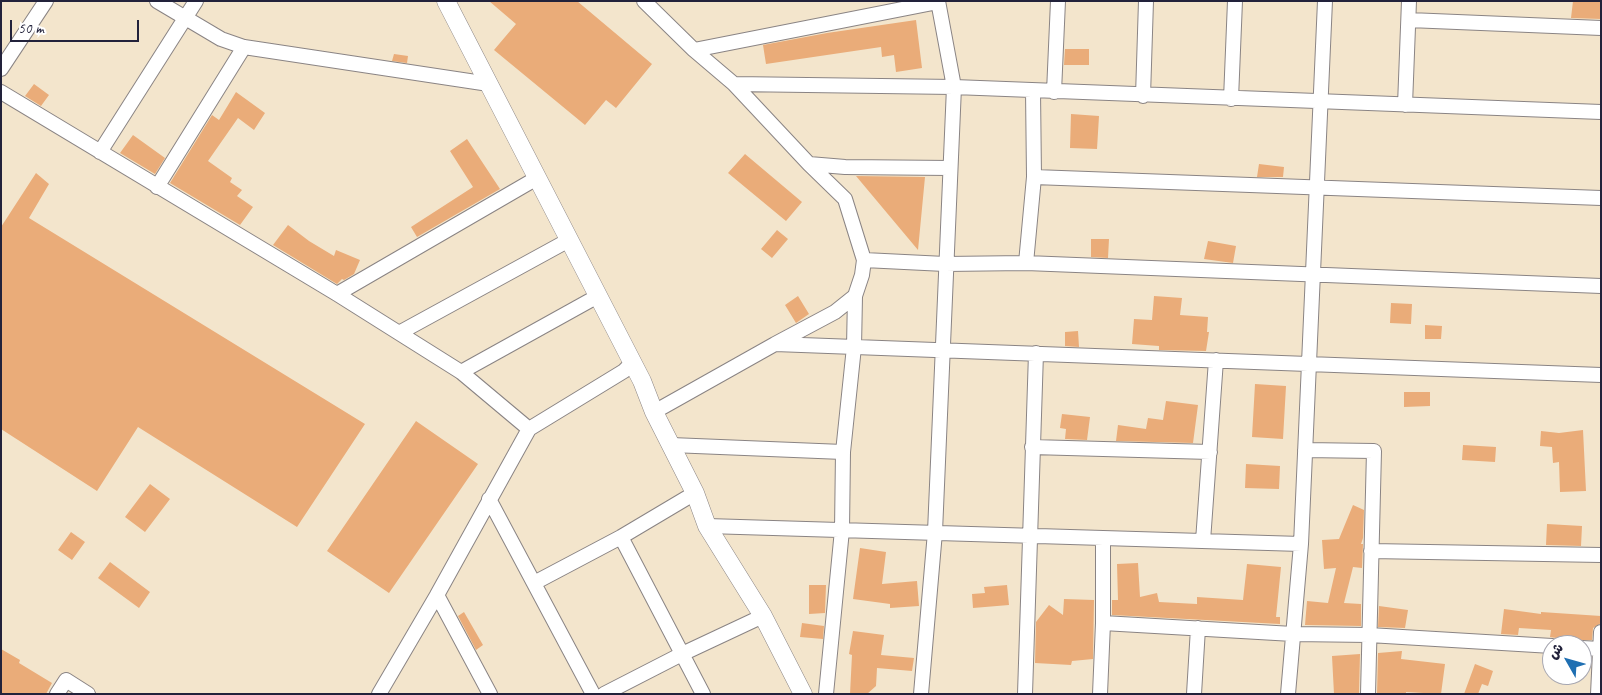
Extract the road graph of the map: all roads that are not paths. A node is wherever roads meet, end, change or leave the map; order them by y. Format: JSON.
{"nodes":[{"id":1,"x":33,"y":1,"type":"edge"},
{"id":2,"x":46,"y":1,"type":"edge"},
{"id":3,"x":156,"y":1,"type":"edge"},
{"id":4,"x":196,"y":1,"type":"edge"},
{"id":5,"x":446,"y":1,"type":"edge"},
{"id":6,"x":644,"y":1,"type":"edge"},
{"id":7,"x":938,"y":1,"type":"edge"},
{"id":8,"x":1058,"y":1,"type":"edge"},
{"id":9,"x":1146,"y":1,"type":"edge"},
{"id":10,"x":1235,"y":1,"type":"edge"},
{"id":11,"x":1325,"y":1,"type":"edge"},
{"id":12,"x":1410,"y":1,"type":"edge"},
{"id":13,"x":36,"y":17,"type":"junction"},
{"id":14,"x":185,"y":19,"type":"junction"},
{"id":15,"x":1409,"y":20,"type":"junction"},
{"id":16,"x":1601,"y":28,"type":"edge"},
{"id":17,"x":244,"y":47,"type":"junction"},
{"id":18,"x":694,"y":50,"type":"junction"},
{"id":19,"x":1,"y":69,"type":"edge"},
{"id":20,"x":489,"y":84,"type":"junction"},
{"id":21,"x":734,"y":84,"type":"junction"},
{"id":22,"x":954,"y":87,"type":"junction"},
{"id":23,"x":1033,"y":91,"type":"junction"},
{"id":24,"x":1,"y":92,"type":"edge"},
{"id":25,"x":1054,"y":92,"type":"junction"},
{"id":26,"x":1143,"y":96,"type":"junction"},
{"id":27,"x":1231,"y":99,"type":"junction"},
{"id":28,"x":1320,"y":102,"type":"junction"},
{"id":29,"x":1406,"y":105,"type":"junction"},
{"id":30,"x":1601,"y":112,"type":"edge"},
{"id":31,"x":100,"y":152,"type":"junction"},
{"id":32,"x":809,"y":164,"type":"junction"},
{"id":33,"x":950,"y":168,"type":"junction"},
{"id":34,"x":1034,"y":177,"type":"junction"},
{"id":35,"x":537,"y":178,"type":"junction"},
{"id":36,"x":157,"y":187,"type":"junction"},
{"id":37,"x":1316,"y":188,"type":"junction"},
{"id":38,"x":1601,"y":198,"type":"edge"},
{"id":39,"x":569,"y":240,"type":"junction"},
{"id":40,"x":864,"y":260,"type":"junction"},
{"id":41,"x":1026,"y":263,"type":"junction"},
{"id":42,"x":945,"y":264,"type":"junction"},
{"id":43,"x":1313,"y":274,"type":"junction"},
{"id":44,"x":1601,"y":286,"type":"edge"},
{"id":45,"x":336,"y":294,"type":"junction"},
{"id":46,"x":598,"y":296,"type":"junction"},
{"id":47,"x":855,"y":296,"type":"junction"},
{"id":48,"x":399,"y":334,"type":"junction"},
{"id":49,"x":775,"y":344,"type":"junction"},
{"id":50,"x":854,"y":347,"type":"junction"},
{"id":51,"x":943,"y":349,"type":"junction"},
{"id":52,"x":1036,"y":353,"type":"junction"},
{"id":53,"x":1216,"y":360,"type":"junction"},
{"id":54,"x":632,"y":363,"type":"junction"},
{"id":55,"x":1309,"y":364,"type":"junction"},
{"id":56,"x":462,"y":372,"type":"junction"},
{"id":57,"x":1601,"y":375,"type":"edge"},
{"id":58,"x":654,"y":412,"type":"junction"},
{"id":59,"x":529,"y":429,"type":"junction"},
{"id":60,"x":671,"y":445,"type":"junction"},
{"id":61,"x":1032,"y":447,"type":"junction"},
{"id":62,"x":1305,"y":450,"type":"junction"},
{"id":63,"x":843,"y":452,"type":"junction"},
{"id":64,"x":1210,"y":452,"type":"junction"},
{"id":65,"x":695,"y":493,"type":"junction"},
{"id":66,"x":489,"y":499,"type":"junction"},
{"id":67,"x":708,"y":526,"type":"junction"},
{"id":68,"x":842,"y":530,"type":"junction"},
{"id":69,"x":934,"y":532,"type":"junction"},
{"id":70,"x":1029,"y":535,"type":"junction"},
{"id":71,"x":621,"y":537,"type":"junction"},
{"id":72,"x":1103,"y":538,"type":"junction"},
{"id":73,"x":1203,"y":541,"type":"junction"},
{"id":74,"x":1301,"y":544,"type":"junction"},
{"id":75,"x":1372,"y":550,"type":"junction"},
{"id":76,"x":1601,"y":555,"type":"edge"},
{"id":77,"x":534,"y":583,"type":"junction"},
{"id":78,"x":438,"y":595,"type":"junction"},
{"id":79,"x":763,"y":616,"type":"junction"},
{"id":80,"x":1103,"y":623,"type":"junction"},
{"id":81,"x":1198,"y":628,"type":"junction"},
{"id":82,"x":1601,"y":632,"type":"edge"},
{"id":83,"x":1293,"y":634,"type":"junction"},
{"id":84,"x":1369,"y":635,"type":"junction"},
{"id":85,"x":1542,"y":645,"type":"edge"},
{"id":86,"x":1600,"y":649,"type":"edge"},
{"id":87,"x":682,"y":654,"type":"junction"},
{"id":88,"x":382,"y":692,"type":"edge"},
{"id":89,"x":57,"y":694,"type":"edge"},
{"id":90,"x":88,"y":694,"type":"edge"},
{"id":91,"x":490,"y":694,"type":"edge"},
{"id":92,"x":594,"y":694,"type":"edge"},
{"id":93,"x":604,"y":694,"type":"edge"},
{"id":94,"x":703,"y":694,"type":"edge"},
{"id":95,"x":803,"y":694,"type":"edge"},
{"id":96,"x":826,"y":694,"type":"edge"},
{"id":97,"x":921,"y":694,"type":"edge"},
{"id":98,"x":1025,"y":694,"type":"edge"},
{"id":99,"x":1100,"y":694,"type":"edge"},
{"id":100,"x":1194,"y":694,"type":"edge"},
{"id":101,"x":1288,"y":694,"type":"edge"},
{"id":102,"x":1368,"y":694,"type":"edge"},
{"id":103,"x":1598,"y":694,"type":"edge"}],
"edges":[{"from":1,"to":13,"type":"street"},
{"from":2,"to":13,"type":"street"},
{"from":3,"to":14,"type":"street"},
{"from":4,"to":14,"type":"street"},
{"from":5,"to":20,"type":"street"},
{"from":6,"to":18,"type":"street"},
{"from":7,"to":18,"type":"street"},
{"from":7,"to":22,"type":"street"},
{"from":8,"to":25,"type":"street"},
{"from":9,"to":26,"type":"street"},
{"from":10,"to":27,"type":"street"},
{"from":11,"to":28,"type":"street"},
{"from":12,"to":15,"type":"street"},
{"from":13,"to":19,"type":"street"},
{"from":14,"to":17,"type":"street"},
{"from":14,"to":31,"type":"street"},
{"from":15,"to":16,"type":"street"},
{"from":15,"to":29,"type":"street"},
{"from":17,"to":20,"type":"street"},
{"from":17,"to":36,"type":"street"},
{"from":18,"to":21,"type":"street"},
{"from":20,"to":35,"type":"street"},
{"from":21,"to":22,"type":"street"},
{"from":21,"to":32,"type":"street"},
{"from":22,"to":23,"type":"street"},
{"from":22,"to":33,"type":"street"},
{"from":23,"to":25,"type":"street"},
{"from":23,"to":34,"type":"street"},
{"from":24,"to":31,"type":"street"},
{"from":25,"to":26,"type":"street"},
{"from":26,"to":27,"type":"street"},
{"from":27,"to":28,"type":"street"},
{"from":28,"to":29,"type":"street"},
{"from":28,"to":37,"type":"street"},
{"from":29,"to":30,"type":"street"},
{"from":31,"to":36,"type":"street"},
{"from":32,"to":33,"type":"street"},
{"from":32,"to":40,"type":"street"},
{"from":33,"to":42,"type":"street"},
{"from":34,"to":37,"type":"street"},
{"from":34,"to":41,"type":"street"},
{"from":35,"to":39,"type":"street"},
{"from":35,"to":45,"type":"street"},
{"from":36,"to":45,"type":"street"},
{"from":37,"to":38,"type":"street"},
{"from":37,"to":43,"type":"street"},
{"from":39,"to":46,"type":"street"},
{"from":39,"to":48,"type":"street"},
{"from":40,"to":42,"type":"street"},
{"from":40,"to":47,"type":"street"},
{"from":41,"to":42,"type":"street"},
{"from":41,"to":43,"type":"street"},
{"from":42,"to":51,"type":"street"},
{"from":43,"to":44,"type":"street"},
{"from":43,"to":55,"type":"street"},
{"from":45,"to":48,"type":"street"},
{"from":46,"to":54,"type":"street"},
{"from":46,"to":56,"type":"street"},
{"from":47,"to":49,"type":"street"},
{"from":47,"to":50,"type":"street"},
{"from":48,"to":56,"type":"street"},
{"from":49,"to":50,"type":"street"},
{"from":49,"to":58,"type":"street"},
{"from":50,"to":51,"type":"street"},
{"from":50,"to":63,"type":"street"},
{"from":51,"to":52,"type":"street"},
{"from":51,"to":69,"type":"street"},
{"from":52,"to":53,"type":"street"},
{"from":52,"to":61,"type":"street"},
{"from":53,"to":55,"type":"street"},
{"from":53,"to":64,"type":"street"},
{"from":54,"to":58,"type":"street"},
{"from":54,"to":59,"type":"street"},
{"from":55,"to":57,"type":"street"},
{"from":55,"to":62,"type":"street"},
{"from":56,"to":59,"type":"street"},
{"from":58,"to":60,"type":"street"},
{"from":59,"to":66,"type":"street"},
{"from":60,"to":63,"type":"street"},
{"from":60,"to":65,"type":"street"},
{"from":61,"to":64,"type":"street"},
{"from":61,"to":70,"type":"street"},
{"from":62,"to":74,"type":"street"},
{"from":62,"to":75,"type":"street"},
{"from":63,"to":68,"type":"street"},
{"from":64,"to":73,"type":"street"},
{"from":65,"to":67,"type":"street"},
{"from":65,"to":71,"type":"street"},
{"from":66,"to":77,"type":"street"},
{"from":66,"to":78,"type":"street"},
{"from":67,"to":68,"type":"street"},
{"from":67,"to":79,"type":"street"},
{"from":68,"to":69,"type":"street"},
{"from":68,"to":96,"type":"street"},
{"from":69,"to":70,"type":"street"},
{"from":69,"to":97,"type":"street"},
{"from":70,"to":72,"type":"street"},
{"from":70,"to":98,"type":"street"},
{"from":71,"to":77,"type":"street"},
{"from":71,"to":87,"type":"street"},
{"from":72,"to":73,"type":"street"},
{"from":72,"to":80,"type":"street"},
{"from":73,"to":74,"type":"street"},
{"from":74,"to":83,"type":"street"},
{"from":75,"to":76,"type":"street"},
{"from":75,"to":84,"type":"street"},
{"from":77,"to":92,"type":"street"},
{"from":78,"to":88,"type":"street"},
{"from":78,"to":91,"type":"street"},
{"from":79,"to":87,"type":"street"},
{"from":79,"to":95,"type":"street"},
{"from":80,"to":81,"type":"street"},
{"from":80,"to":99,"type":"street"},
{"from":81,"to":83,"type":"street"},
{"from":81,"to":100,"type":"street"},
{"from":82,"to":86,"type":"street"},
{"from":83,"to":84,"type":"street"},
{"from":83,"to":101,"type":"street"},
{"from":84,"to":85,"type":"street"},
{"from":84,"to":102,"type":"street"},
{"from":86,"to":103,"type":"street"},
{"from":87,"to":93,"type":"street"},
{"from":87,"to":94,"type":"street"},
{"from":89,"to":90,"type":"street"}]}
